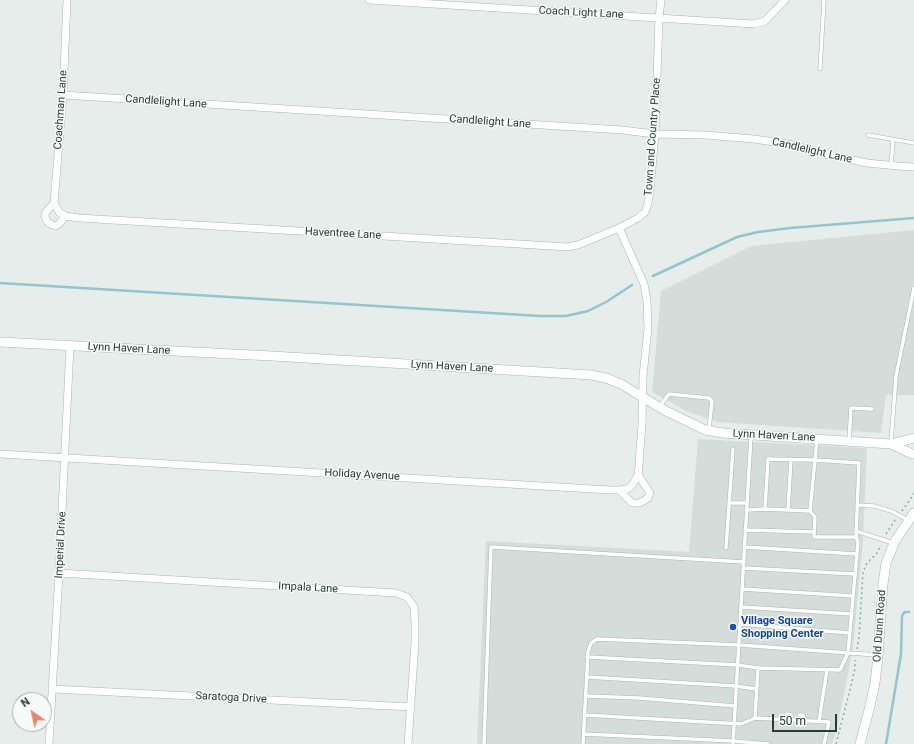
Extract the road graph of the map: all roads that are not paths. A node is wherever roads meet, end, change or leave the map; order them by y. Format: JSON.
{"nodes":[{"id":1,"x":67,"y":0,"type":"edge"},
{"id":2,"x":369,"y":0,"type":"edge"},
{"id":3,"x":661,"y":0,"type":"edge"},
{"id":4,"x":785,"y":0,"type":"edge"},
{"id":5,"x":824,"y":0,"type":"edge"},
{"id":6,"x":659,"y":18,"type":"junction"},
{"id":7,"x":820,"y":69,"type":"dead end"},
{"id":8,"x":63,"y":95,"type":"junction"},
{"id":9,"x":655,"y":134,"type":"junction"},
{"id":10,"x":868,"y":135,"type":"dead end"},
{"id":11,"x":893,"y":140,"type":"junction"},
{"id":12,"x":914,"y":143,"type":"edge"},
{"id":13,"x":891,"y":166,"type":"junction"},
{"id":14,"x":914,"y":167,"type":"edge"},
{"id":15,"x":54,"y":203,"type":"junction"},
{"id":16,"x":65,"y":216,"type":"junction"},
{"id":17,"x":619,"y":228,"type":"junction"},
{"id":18,"x":914,"y":288,"type":"edge"},
{"id":19,"x":0,"y":342,"type":"edge"},
{"id":20,"x":70,"y":346,"type":"junction"},
{"id":21,"x":643,"y":397,"type":"junction"},
{"id":22,"x":660,"y":407,"type":"junction"},
{"id":23,"x":872,"y":409,"type":"dead end"},
{"id":24,"x":709,"y":431,"type":"junction"},
{"id":25,"x":751,"y":435,"type":"junction"},
{"id":26,"x":817,"y":438,"type":"junction"},
{"id":27,"x":914,"y":438,"type":"edge"},
{"id":28,"x":849,"y":441,"type":"junction"},
{"id":29,"x":891,"y":444,"type":"junction"},
{"id":30,"x":733,"y":449,"type":"dead end"},
{"id":31,"x":0,"y":454,"type":"edge"},
{"id":32,"x":914,"y":454,"type":"edge"},
{"id":33,"x":65,"y":458,"type":"junction"},
{"id":34,"x":791,"y":459,"type":"junction"},
{"id":35,"x":816,"y":460,"type":"junction"},
{"id":36,"x":638,"y":475,"type":"junction"},
{"id":37,"x":619,"y":490,"type":"junction"},
{"id":38,"x":729,"y":503,"type":"junction"},
{"id":39,"x":747,"y":503,"type":"junction"},
{"id":40,"x":857,"y":505,"type":"junction"},
{"id":41,"x":765,"y":509,"type":"junction"},
{"id":42,"x":746,"y":510,"type":"junction"},
{"id":43,"x":788,"y":510,"type":"junction"},
{"id":44,"x":810,"y":511,"type":"junction"},
{"id":45,"x":914,"y":513,"type":"edge"},
{"id":46,"x":908,"y":521,"type":"junction"},
{"id":47,"x":745,"y":530,"type":"junction"},
{"id":48,"x":856,"y":531,"type":"junction"},
{"id":49,"x":814,"y":532,"type":"junction"},
{"id":50,"x":856,"y":537,"type":"junction"},
{"id":51,"x":894,"y":543,"type":"junction"},
{"id":52,"x":744,"y":547,"type":"junction"},
{"id":53,"x":726,"y":548,"type":"dead end"},
{"id":54,"x":857,"y":554,"type":"junction"},
{"id":55,"x":744,"y":562,"type":"junction"},
{"id":56,"x":743,"y":568,"type":"junction"},
{"id":57,"x":59,"y":573,"type":"junction"},
{"id":58,"x":855,"y":574,"type":"junction"},
{"id":59,"x":742,"y":589,"type":"junction"},
{"id":60,"x":853,"y":596,"type":"junction"},
{"id":61,"x":741,"y":607,"type":"junction"},
{"id":62,"x":852,"y":614,"type":"junction"},
{"id":63,"x":740,"y":624,"type":"junction"},
{"id":64,"x":850,"y":633,"type":"junction"},
{"id":65,"x":739,"y":645,"type":"junction"},
{"id":66,"x":848,"y":653,"type":"junction"},
{"id":67,"x":878,"y":656,"type":"junction"},
{"id":68,"x":587,"y":658,"type":"junction"},
{"id":69,"x":738,"y":665,"type":"junction"},
{"id":70,"x":758,"y":668,"type":"junction"},
{"id":71,"x":827,"y":670,"type":"junction"},
{"id":72,"x":587,"y":677,"type":"junction"},
{"id":73,"x":736,"y":686,"type":"junction"},
{"id":74,"x":52,"y":689,"type":"junction"},
{"id":75,"x":756,"y":689,"type":"junction"},
{"id":76,"x":586,"y":696,"type":"junction"},
{"id":77,"x":735,"y":706,"type":"junction"},
{"id":78,"x":410,"y":707,"type":"junction"},
{"id":79,"x":791,"y":715,"type":"dead end"},
{"id":80,"x":799,"y":715,"type":"dead end"},
{"id":81,"x":585,"y":716,"type":"junction"},
{"id":82,"x":755,"y":718,"type":"junction"},
{"id":83,"x":786,"y":720,"type":"junction"},
{"id":84,"x":805,"y":720,"type":"junction"},
{"id":85,"x":819,"y":722,"type":"junction"},
{"id":86,"x":734,"y":724,"type":"junction"},
{"id":87,"x":584,"y":734,"type":"junction"},
{"id":88,"x":733,"y":743,"type":"edge"},
{"id":89,"x":49,"y":744,"type":"edge"},
{"id":90,"x":408,"y":744,"type":"edge"},
{"id":91,"x":484,"y":744,"type":"edge"},
{"id":92,"x":583,"y":744,"type":"edge"},
{"id":93,"x":768,"y":744,"type":"edge"},
{"id":94,"x":824,"y":744,"type":"edge"},
{"id":95,"x":860,"y":744,"type":"edge"}],
"edges":[{"from":1,"to":8,"type":"street","name":"Coachman Lane"},
{"from":2,"to":6,"type":"street","name":"Coach Light Lane"},
{"from":3,"to":6,"type":"street","name":"Town and Country Place"},
{"from":4,"to":6,"type":"street","name":"Coach Light Lane"},
{"from":5,"to":7,"type":"lane"},
{"from":6,"to":9,"type":"street","name":"Town and Country Place"},
{"from":8,"to":9,"type":"street","name":"Candlelight Lane"},
{"from":8,"to":15,"type":"street","name":"Coachman Lane"},
{"from":9,"to":13,"type":"street","name":"Candlelight Lane"},
{"from":9,"to":17,"type":"street","name":"Town and Country Place"},
{"from":10,"to":11,"type":"lane"},
{"from":11,"to":12,"type":"lane"},
{"from":11,"to":13,"type":"lane"},
{"from":13,"to":14,"type":"street","name":"Candlelight Lane"},
{"from":15,"to":16,"type":"street"},
{"from":15,"to":16,"type":"street"},
{"from":16,"to":17,"type":"street","name":"Haventree Lane"},
{"from":17,"to":21,"type":"street"},
{"from":18,"to":29,"type":"lane"},
{"from":19,"to":20,"type":"street","name":"Lynn Haven Lane"},
{"from":20,"to":21,"type":"street","name":"Lynn Haven Lane"},
{"from":20,"to":33,"type":"street","name":"Imperial Drive"},
{"from":21,"to":22,"type":"street","name":"Lynn Haven Lane"},
{"from":21,"to":36,"type":"street"},
{"from":22,"to":24,"type":"street","name":"Lynn Haven Lane"},
{"from":22,"to":24,"type":"lane"},
{"from":23,"to":28,"type":"lane"},
{"from":24,"to":25,"type":"street","name":"Lynn Haven Lane"},
{"from":25,"to":26,"type":"street","name":"Lynn Haven Lane"},
{"from":25,"to":39,"type":"lane"},
{"from":26,"to":28,"type":"street","name":"Lynn Haven Lane"},
{"from":26,"to":35,"type":"lane"},
{"from":27,"to":29,"type":"street","name":"Lynn Haven Lane"},
{"from":28,"to":29,"type":"street","name":"Lynn Haven Lane"},
{"from":29,"to":32,"type":"street","name":"Lynn Haven Lane"},
{"from":30,"to":38,"type":"lane"},
{"from":31,"to":33,"type":"street","name":"Holiday Avenue"},
{"from":33,"to":37,"type":"street","name":"Holiday Avenue"},
{"from":33,"to":57,"type":"street","name":"Imperial Drive"},
{"from":34,"to":35,"type":"lane"},
{"from":34,"to":41,"type":"lane"},
{"from":34,"to":43,"type":"lane"},
{"from":35,"to":40,"type":"lane"},
{"from":35,"to":44,"type":"lane"},
{"from":36,"to":37,"type":"street"},
{"from":36,"to":37,"type":"street"},
{"from":38,"to":39,"type":"lane"},
{"from":38,"to":53,"type":"lane"},
{"from":39,"to":42,"type":"lane"},
{"from":40,"to":46,"type":"lane"},
{"from":40,"to":48,"type":"lane"},
{"from":41,"to":42,"type":"lane"},
{"from":41,"to":43,"type":"lane"},
{"from":42,"to":47,"type":"lane"},
{"from":43,"to":44,"type":"lane"},
{"from":44,"to":49,"type":"lane"},
{"from":45,"to":46,"type":"street","name":"Old Dunn Road"},
{"from":46,"to":51,"type":"street","name":"Old Dunn Road"},
{"from":47,"to":49,"type":"lane"},
{"from":47,"to":52,"type":"lane"},
{"from":48,"to":50,"type":"lane"},
{"from":48,"to":51,"type":"lane"},
{"from":49,"to":50,"type":"lane"},
{"from":50,"to":54,"type":"lane"},
{"from":51,"to":67,"type":"street","name":"Old Dunn Road"},
{"from":52,"to":54,"type":"lane"},
{"from":52,"to":55,"type":"lane"},
{"from":54,"to":58,"type":"lane"},
{"from":55,"to":56,"type":"lane"},
{"from":55,"to":91,"type":"lane"},
{"from":56,"to":58,"type":"lane"},
{"from":56,"to":59,"type":"lane"},
{"from":57,"to":74,"type":"street","name":"Imperial Drive"},
{"from":57,"to":78,"type":"street","name":"Impala Lane"},
{"from":58,"to":60,"type":"lane"},
{"from":59,"to":60,"type":"lane"},
{"from":59,"to":61,"type":"lane"},
{"from":60,"to":62,"type":"lane"},
{"from":61,"to":62,"type":"lane"},
{"from":61,"to":63,"type":"lane"},
{"from":62,"to":64,"type":"lane"},
{"from":63,"to":64,"type":"lane"},
{"from":63,"to":65,"type":"lane"},
{"from":64,"to":66,"type":"lane"},
{"from":65,"to":66,"type":"lane"},
{"from":65,"to":68,"type":"lane"},
{"from":65,"to":69,"type":"lane"},
{"from":66,"to":67,"type":"lane"},
{"from":66,"to":71,"type":"lane"},
{"from":67,"to":95,"type":"street","name":"Old Dunn Road"},
{"from":68,"to":69,"type":"lane"},
{"from":68,"to":72,"type":"lane"},
{"from":69,"to":70,"type":"lane"},
{"from":69,"to":73,"type":"lane"},
{"from":70,"to":71,"type":"lane"},
{"from":70,"to":75,"type":"lane"},
{"from":71,"to":85,"type":"lane"},
{"from":72,"to":73,"type":"lane"},
{"from":72,"to":76,"type":"lane"},
{"from":73,"to":75,"type":"lane"},
{"from":73,"to":77,"type":"lane"},
{"from":74,"to":78,"type":"street","name":"Saratoga Drive"},
{"from":74,"to":89,"type":"street","name":"Imperial Drive"},
{"from":75,"to":82,"type":"lane"},
{"from":76,"to":77,"type":"lane"},
{"from":76,"to":81,"type":"lane"},
{"from":77,"to":86,"type":"lane"},
{"from":78,"to":90,"type":"street","name":"Impala Lane"},
{"from":79,"to":83,"type":"lane"},
{"from":80,"to":84,"type":"lane"},
{"from":81,"to":86,"type":"lane"},
{"from":81,"to":87,"type":"lane"},
{"from":82,"to":83,"type":"lane"},
{"from":82,"to":86,"type":"lane"},
{"from":83,"to":84,"type":"lane"},
{"from":84,"to":85,"type":"lane"},
{"from":85,"to":94,"type":"lane"},
{"from":86,"to":88,"type":"lane"},
{"from":87,"to":88,"type":"lane"},
{"from":87,"to":92,"type":"lane"},
{"from":88,"to":93,"type":"lane"}]}
